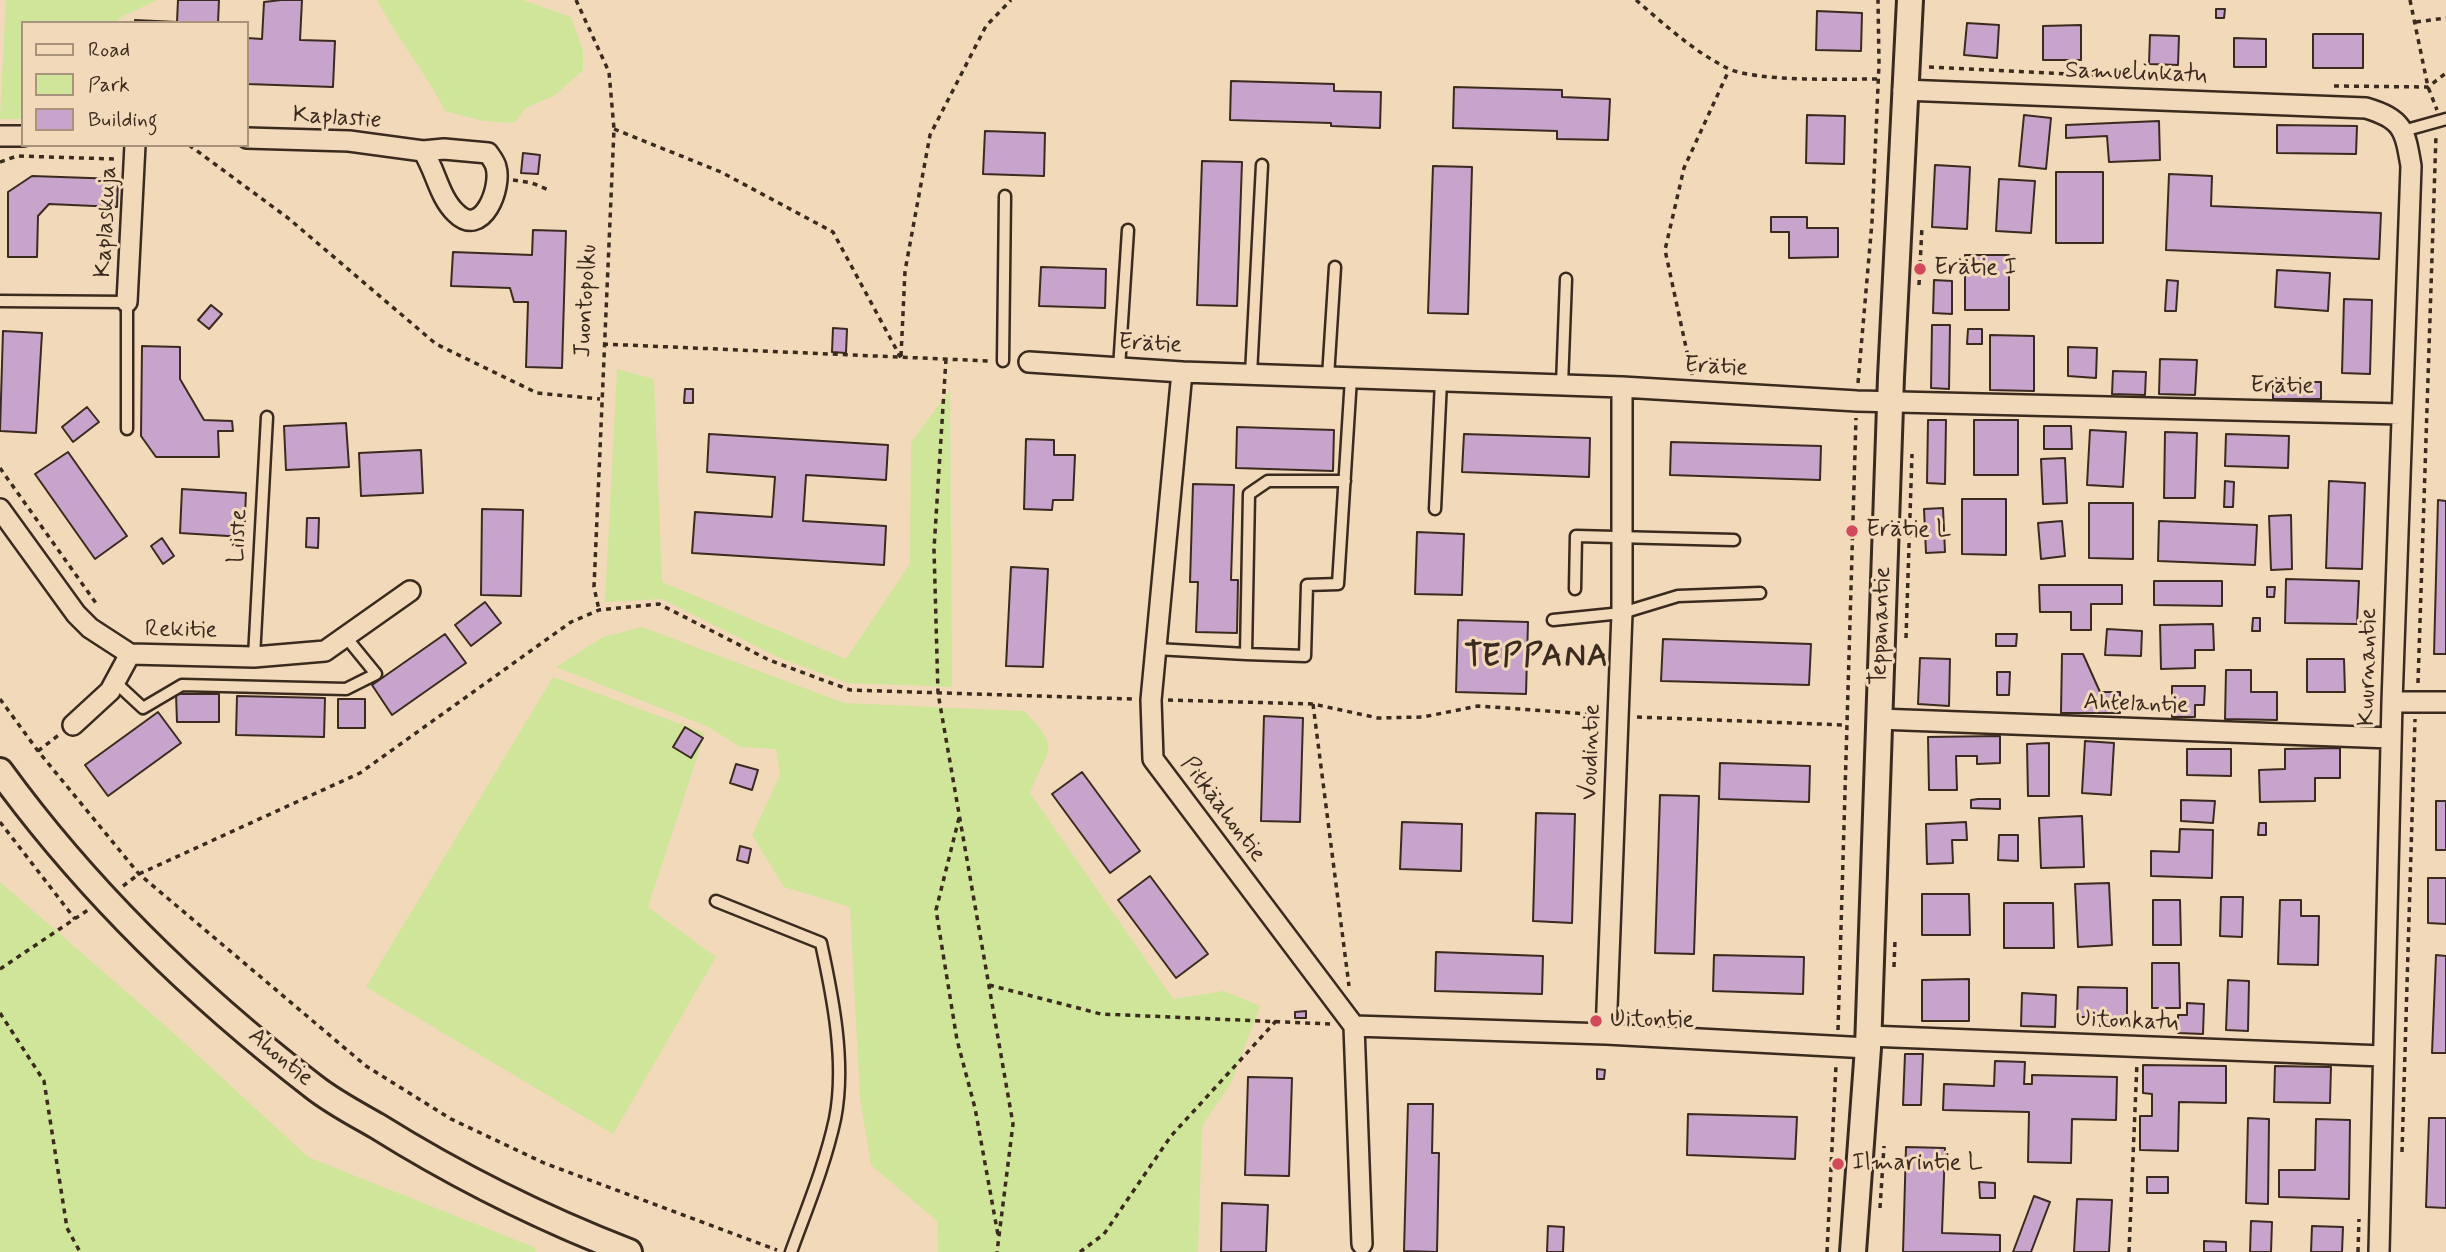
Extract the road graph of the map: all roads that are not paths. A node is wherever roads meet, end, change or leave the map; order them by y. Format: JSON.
{"nodes":[{"id":1,"x":1910,"y":0,"type":"edge"},
{"id":2,"x":1904,"y":78,"type":"junction"},
{"id":3,"x":2441,"y":120,"type":"edge"},
{"id":4,"x":2403,"y":131,"type":"junction"},
{"id":5,"x":0,"y":136,"type":"edge"},
{"id":6,"x":21,"y":136,"type":"edge"},
{"id":7,"x":248,"y":138,"type":"edge"},
{"id":8,"x":135,"y":152,"type":"edge"},
{"id":9,"x":424,"y":152,"type":"junction"},
{"id":10,"x":1262,"y":165,"type":"dead end"},
{"id":11,"x":1005,"y":196,"type":"dead end"},
{"id":12,"x":1128,"y":230,"type":"dead end"},
{"id":13,"x":1335,"y":267,"type":"dead end"},
{"id":14,"x":1566,"y":279,"type":"dead end"},
{"id":15,"x":0,"y":300,"type":"edge"},
{"id":16,"x":127,"y":302,"type":"junction"},
{"id":17,"x":1003,"y":361,"type":"road end"},
{"id":18,"x":1029,"y":362,"type":"dead end"},
{"id":19,"x":1119,"y":368,"type":"junction"},
{"id":20,"x":1182,"y":372,"type":"junction"},
{"id":21,"x":1251,"y":374,"type":"junction"},
{"id":22,"x":1328,"y":377,"type":"junction"},
{"id":23,"x":1351,"y":378,"type":"junction"},
{"id":24,"x":1441,"y":381,"type":"junction"},
{"id":25,"x":1562,"y":385,"type":"junction"},
{"id":26,"x":1622,"y":387,"type":"junction"},
{"id":27,"x":1891,"y":402,"type":"junction"},
{"id":28,"x":2401,"y":414,"type":"junction"},
{"id":29,"x":267,"y":417,"type":"dead end"},
{"id":30,"x":127,"y":429,"type":"dead end"},
{"id":31,"x":1345,"y":481,"type":"junction"},
{"id":32,"x":0,"y":509,"type":"edge"},
{"id":33,"x":1435,"y":509,"type":"dead end"},
{"id":34,"x":1622,"y":535,"type":"junction"},
{"id":35,"x":1734,"y":540,"type":"dead end"},
{"id":36,"x":1575,"y":589,"type":"dead end"},
{"id":37,"x":410,"y":591,"type":"dead end"},
{"id":38,"x":1760,"y":593,"type":"dead end"},
{"id":39,"x":1622,"y":613,"type":"junction"},
{"id":40,"x":1553,"y":620,"type":"dead end"},
{"id":41,"x":345,"y":636,"type":"junction"},
{"id":42,"x":1156,"y":649,"type":"junction"},
{"id":43,"x":130,"y":654,"type":"junction"},
{"id":44,"x":1246,"y":654,"type":"junction"},
{"id":45,"x":254,"y":657,"type":"junction"},
{"id":46,"x":116,"y":682,"type":"junction"},
{"id":47,"x":2392,"y":702,"type":"junction"},
{"id":48,"x":2446,"y":702,"type":"edge"},
{"id":49,"x":1878,"y":719,"type":"junction"},
{"id":50,"x":73,"y":725,"type":"road end"},
{"id":51,"x":2391,"y":738,"type":"junction"},
{"id":52,"x":2,"y":780,"type":"edge"},
{"id":53,"x":716,"y":901,"type":"dead end"},
{"id":54,"x":1354,"y":1026,"type":"junction"},
{"id":55,"x":1606,"y":1034,"type":"junction"},
{"id":56,"x":1868,"y":1042,"type":"junction"},
{"id":57,"x":2383,"y":1056,"type":"junction"},
{"id":58,"x":1362,"y":1244,"type":"dead end"},
{"id":59,"x":629,"y":1252,"type":"edge"},
{"id":60,"x":791,"y":1252,"type":"edge"},
{"id":61,"x":1853,"y":1252,"type":"edge"},
{"id":62,"x":2379,"y":1252,"type":"edge"}],
"edges":[{"from":1,"to":2,"type":"street","name":"Teppanantie"},
{"from":2,"to":4,"type":"street","name":"Samuelinkatu"},
{"from":2,"to":27,"type":"street","name":"Teppanantie"},
{"from":3,"to":4,"type":"lane"},
{"from":4,"to":28,"type":"street","name":"Kuurnantie"},
{"from":5,"to":6,"type":"street"},
{"from":7,"to":9,"type":"street","name":"Kaplastie"},
{"from":8,"to":16,"type":"street","name":"Kaplaskuja"},
{"from":9,"to":9,"type":"street","name":"Kaplastie"},
{"from":10,"to":21,"type":"lane"},
{"from":11,"to":17,"type":"lane"},
{"from":12,"to":19,"type":"lane"},
{"from":13,"to":22,"type":"lane"},
{"from":14,"to":25,"type":"lane"},
{"from":15,"to":16,"type":"lane"},
{"from":16,"to":30,"type":"lane"},
{"from":18,"to":19,"type":"street","name":"Erätie"},
{"from":19,"to":20,"type":"street","name":"Erätie"},
{"from":20,"to":21,"type":"street","name":"Erätie"},
{"from":20,"to":42,"type":"street","name":"Pitkäahontie"},
{"from":21,"to":22,"type":"street","name":"Erätie"},
{"from":22,"to":23,"type":"street","name":"Erätie"},
{"from":23,"to":24,"type":"street","name":"Erätie"},
{"from":23,"to":31,"type":"lane"},
{"from":24,"to":25,"type":"street","name":"Erätie"},
{"from":24,"to":33,"type":"lane"},
{"from":25,"to":26,"type":"street","name":"Erätie"},
{"from":26,"to":27,"type":"street","name":"Erätie"},
{"from":26,"to":34,"type":"street","name":"Voudintie"},
{"from":27,"to":28,"type":"street","name":"Erätie"},
{"from":27,"to":49,"type":"street","name":"Teppanantie"},
{"from":28,"to":47,"type":"street","name":"Kuurnantie"},
{"from":29,"to":45,"type":"lane","name":"Liiste"},
{"from":31,"to":44,"type":"lane"},
{"from":31,"to":44,"type":"lane"},
{"from":32,"to":43,"type":"street","name":"Rekitie"},
{"from":34,"to":35,"type":"lane"},
{"from":34,"to":36,"type":"lane"},
{"from":34,"to":39,"type":"street","name":"Voudintie"},
{"from":37,"to":41,"type":"street","name":"Rekitie"},
{"from":38,"to":39,"type":"lane"},
{"from":39,"to":40,"type":"lane"},
{"from":39,"to":55,"type":"street","name":"Voudintie"},
{"from":41,"to":45,"type":"street","name":"Rekitie"},
{"from":41,"to":46,"type":"lane"},
{"from":42,"to":44,"type":"lane"},
{"from":42,"to":54,"type":"street","name":"Pitkäahontie"},
{"from":43,"to":45,"type":"street","name":"Rekitie"},
{"from":43,"to":46,"type":"street"},
{"from":46,"to":50,"type":"street"},
{"from":47,"to":48,"type":"street"},
{"from":47,"to":51,"type":"street","name":"Kuurnantie"},
{"from":49,"to":51,"type":"street","name":"Ahtelantie"},
{"from":49,"to":56,"type":"street","name":"Teppanantie"},
{"from":51,"to":57,"type":"street","name":"Kuurnantie"},
{"from":52,"to":59,"type":"street","name":"Ahontie"},
{"from":53,"to":60,"type":"lane"},
{"from":54,"to":55,"type":"street"},
{"from":54,"to":58,"type":"street"},
{"from":55,"to":56,"type":"street"},
{"from":56,"to":57,"type":"street","name":"Uitonkatu"},
{"from":56,"to":61,"type":"street","name":"Teppanantie"},
{"from":57,"to":62,"type":"street","name":"Kuurnantie"}]}
